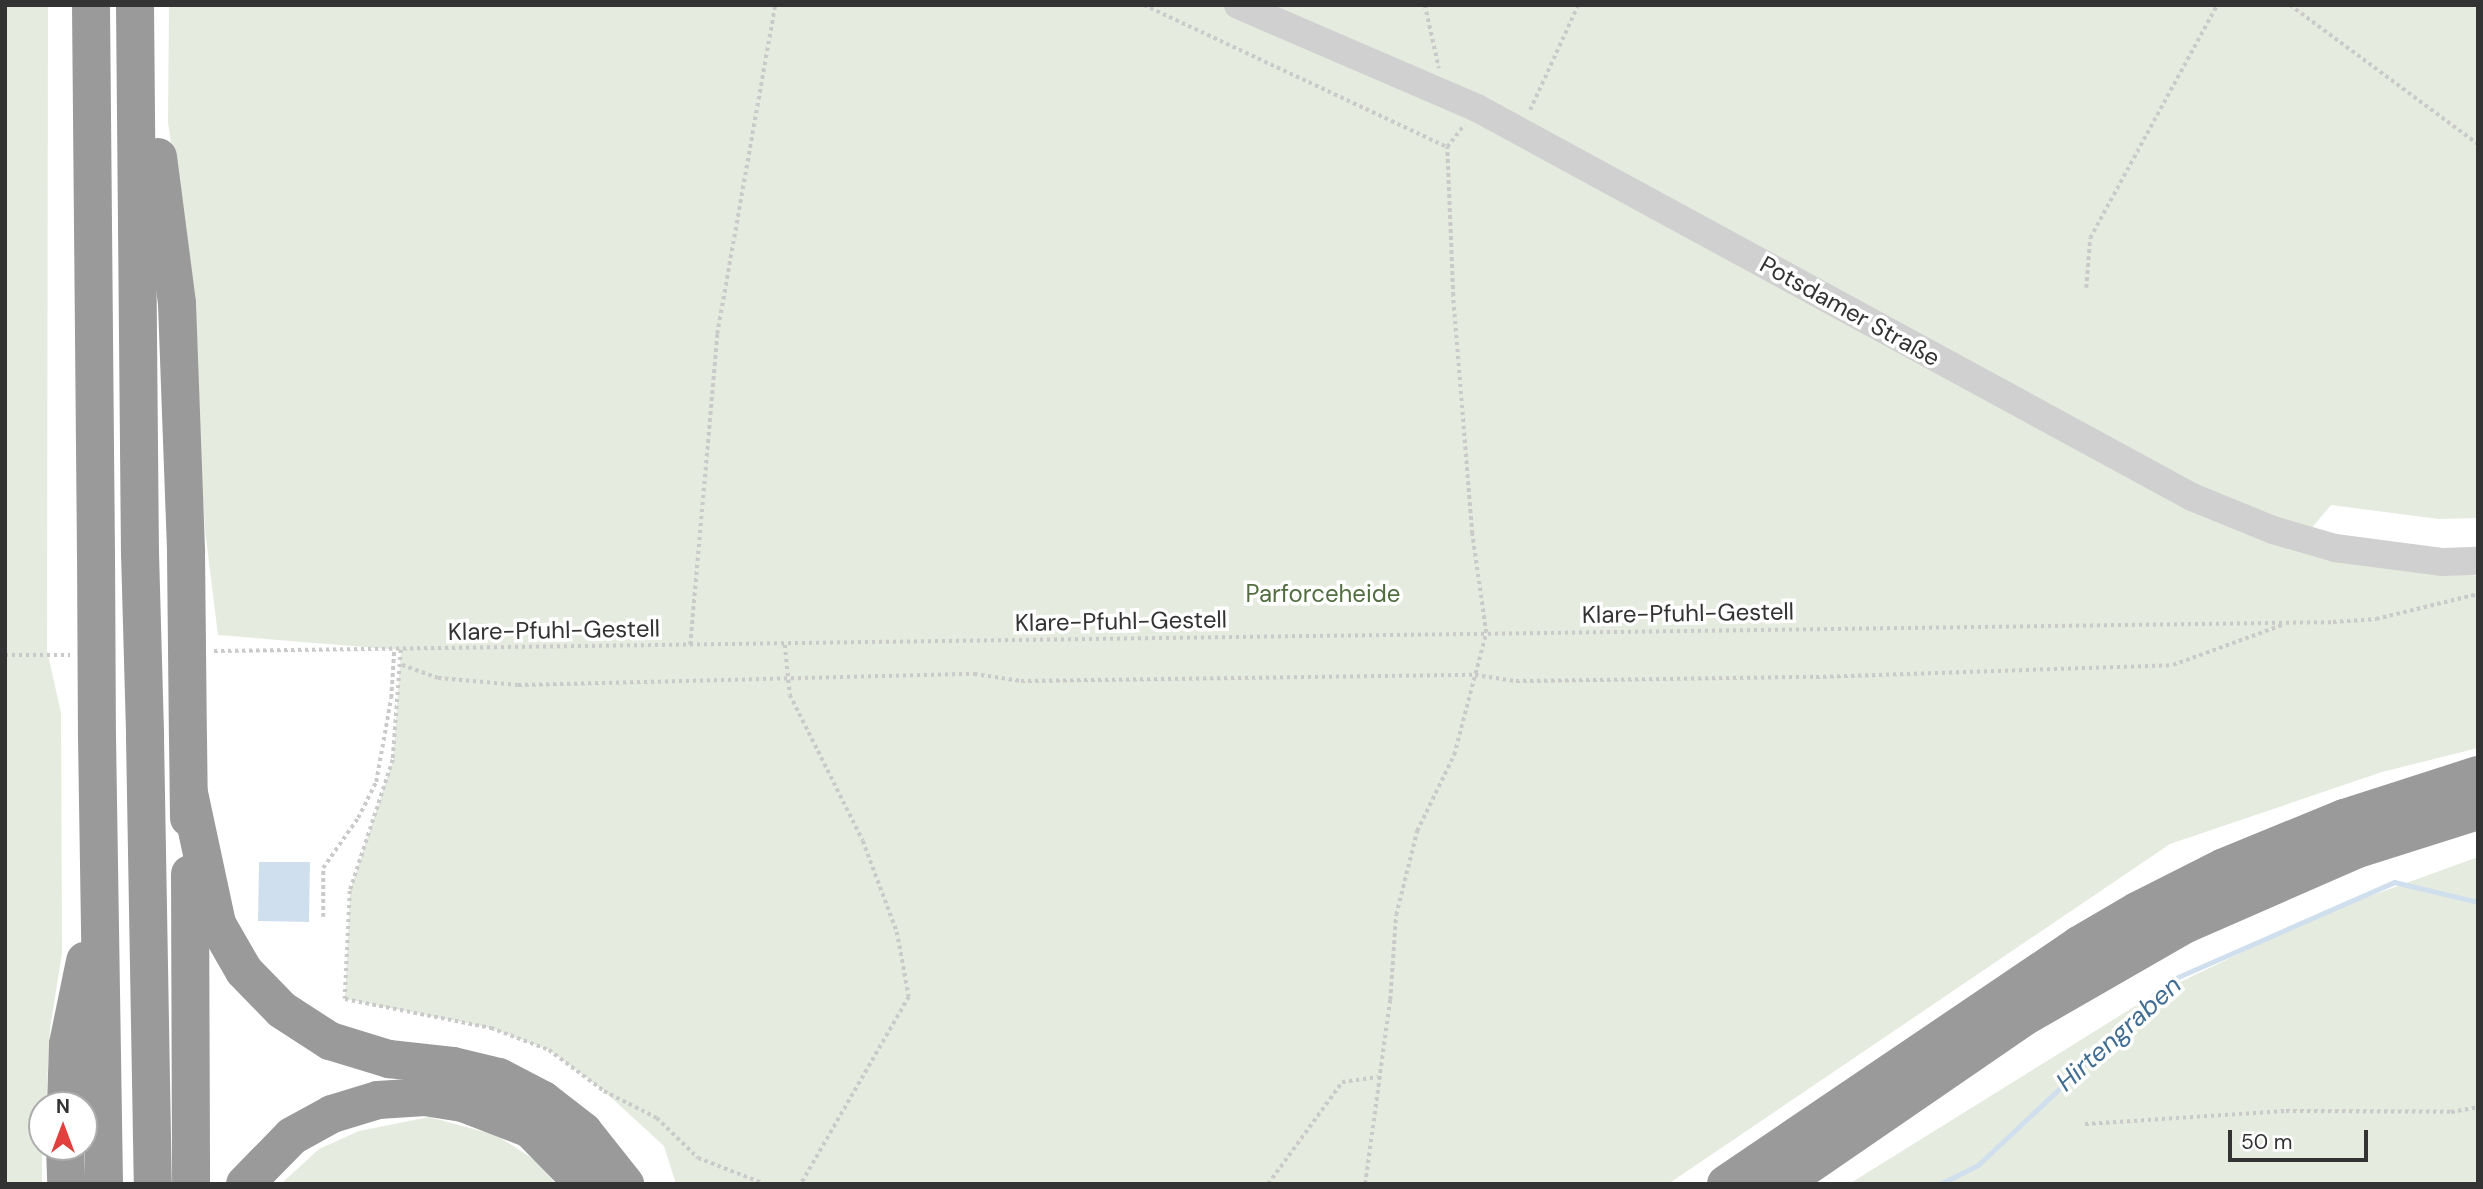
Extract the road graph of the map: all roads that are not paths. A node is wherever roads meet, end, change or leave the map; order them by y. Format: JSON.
{"nodes":[{"id":1,"x":91,"y":5,"type":"edge"},
{"id":2,"x":135,"y":5,"type":"edge"},
{"id":3,"x":1238,"y":5,"type":"edge"},
{"id":4,"x":136,"y":70,"type":"junction"},
{"id":5,"x":2478,"y":561,"type":"edge"},
{"id":6,"x":2478,"y":775,"type":"edge"},
{"id":7,"x":189,"y":793,"type":"junction"},
{"id":8,"x":2478,"y":811,"type":"edge"},
{"id":9,"x":99,"y":909,"type":"junction"},
{"id":10,"x":66,"y":1091,"type":"edge"},
{"id":11,"x":65,"y":1161,"type":"edge"},
{"id":12,"x":66,"y":1184,"type":"edge"},
{"id":13,"x":104,"y":1184,"type":"edge"},
{"id":14,"x":153,"y":1184,"type":"edge"},
{"id":15,"x":191,"y":1184,"type":"edge"},
{"id":16,"x":245,"y":1184,"type":"edge"},
{"id":17,"x":584,"y":1184,"type":"edge"},
{"id":18,"x":625,"y":1184,"type":"edge"},
{"id":19,"x":1726,"y":1184,"type":"edge"},
{"id":20,"x":1782,"y":1184,"type":"edge"}],
"edges":[{"from":1,"to":9,"type":"highway","bridge":true},
{"from":2,"to":4,"type":"highway"},
{"from":3,"to":5,"type":"street","name":"Potsdamer Straße"},
{"from":4,"to":7,"type":"highway","bridge":true},
{"from":4,"to":14,"type":"highway","bridge":true},
{"from":6,"to":19,"type":"highway"},
{"from":7,"to":15,"type":"highway"},
{"from":7,"to":18,"type":"highway"},
{"from":8,"to":20,"type":"highway"},
{"from":9,"to":10,"type":"highway"},
{"from":9,"to":13,"type":"highway"},
{"from":11,"to":12,"type":"highway"},
{"from":16,"to":17,"type":"highway"}]}
